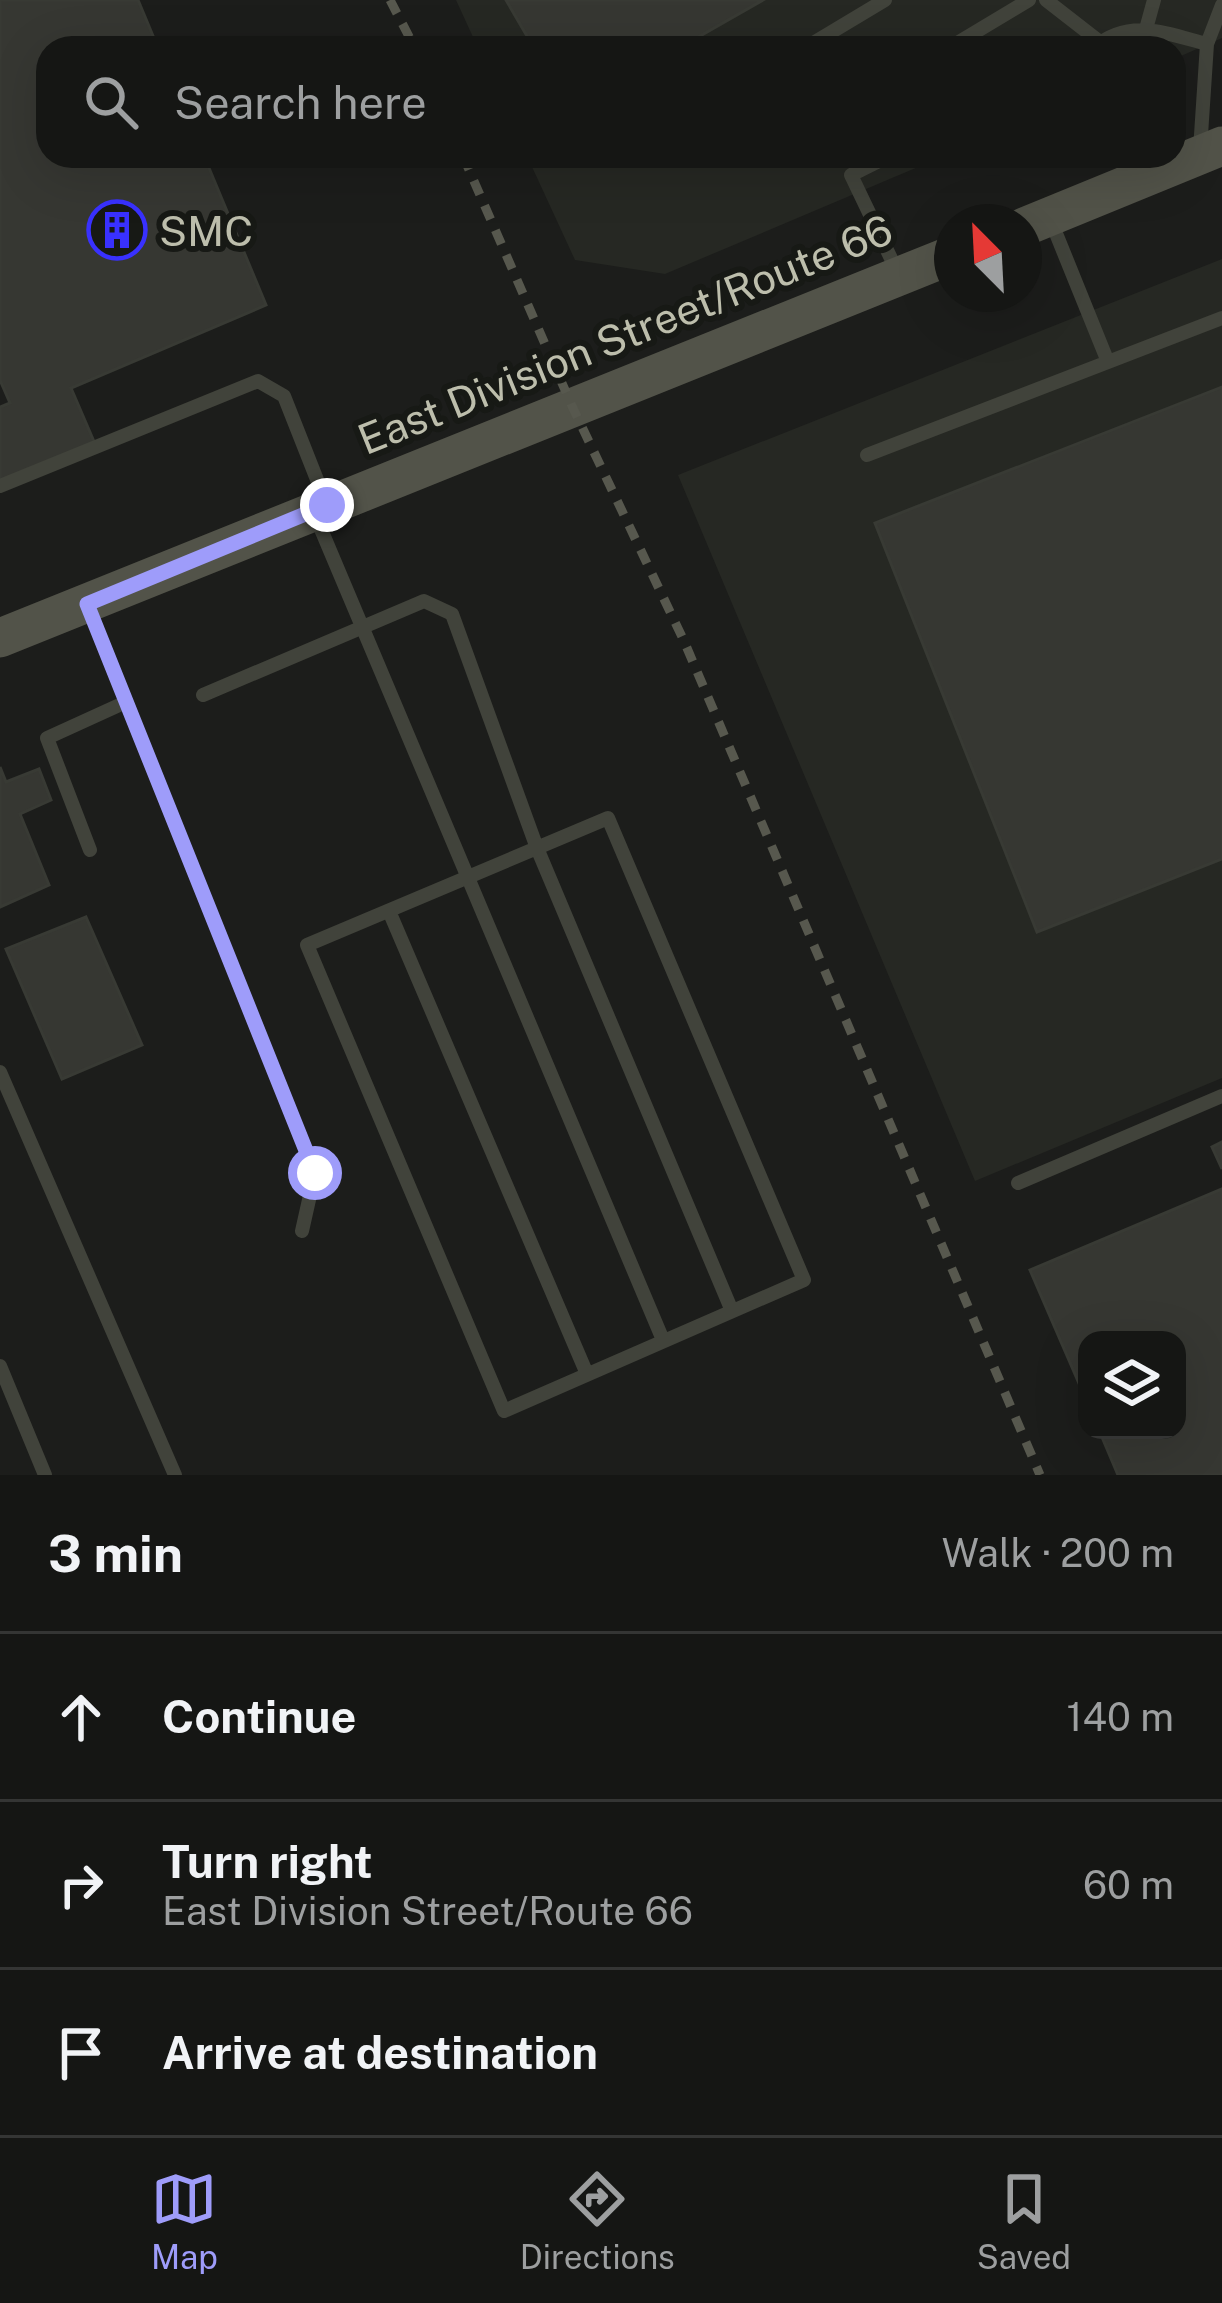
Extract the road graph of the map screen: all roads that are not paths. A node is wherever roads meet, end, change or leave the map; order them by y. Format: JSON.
{"nodes":[{"id":1,"x":885,"y":0,"type":"edge"},
{"id":2,"x":1029,"y":0,"type":"edge"},
{"id":3,"x":1046,"y":0,"type":"edge"},
{"id":4,"x":1154,"y":0,"type":"edge"},
{"id":5,"x":1222,"y":4,"type":"edge"},
{"id":6,"x":1146,"y":29,"type":"junction"},
{"id":7,"x":826,"y":36,"type":"edge"},
{"id":8,"x":969,"y":36,"type":"edge"},
{"id":9,"x":1087,"y":36,"type":"edge"},
{"id":10,"x":1119,"y":36,"type":"edge"},
{"id":11,"x":1175,"y":36,"type":"edge"},
{"id":12,"x":1186,"y":39,"type":"edge"},
{"id":13,"x":1208,"y":44,"type":"junction"},
{"id":14,"x":1211,"y":150,"type":"edge"},
{"id":15,"x":857,"y":168,"type":"edge"},
{"id":16,"x":1167,"y":168,"type":"edge"},
{"id":17,"x":1042,"y":220,"type":"edge"},
{"id":18,"x":1042,"y":234,"type":"edge"},
{"id":19,"x":934,"y":262,"type":"edge"},
{"id":20,"x":899,"y":276,"type":"junction"},
{"id":21,"x":1222,"y":318,"type":"edge"},
{"id":22,"x":1108,"y":362,"type":"junction"},
{"id":23,"x":867,"y":455,"type":"dead end"},
{"id":24,"x":0,"y":486,"type":"edge"},
{"id":25,"x":320,"y":508,"type":"junction"},
{"id":26,"x":87,"y":604,"type":"junction"},
{"id":27,"x":362,"y":627,"type":"junction"},
{"id":28,"x":0,"y":638,"type":"edge"},
{"id":29,"x":203,"y":695,"type":"dead end"},
{"id":30,"x":126,"y":702,"type":"junction"},
{"id":31,"x":537,"y":848,"type":"junction"},
{"id":32,"x":90,"y":850,"type":"dead end"},
{"id":33,"x":468,"y":877,"type":"junction"},
{"id":34,"x":389,"y":911,"type":"junction"},
{"id":35,"x":0,"y":1072,"type":"edge"},
{"id":36,"x":1222,"y":1096,"type":"edge"},
{"id":37,"x":1018,"y":1183,"type":"dead end"},
{"id":38,"x":302,"y":1231,"type":"dead end"},
{"id":39,"x":732,"y":1311,"type":"junction"},
{"id":40,"x":664,"y":1340,"type":"junction"},
{"id":41,"x":0,"y":1366,"type":"edge"},
{"id":42,"x":586,"y":1374,"type":"junction"},
{"id":43,"x":45,"y":1475,"type":"edge"},
{"id":44,"x":175,"y":1475,"type":"edge"}],
"edges":[{"from":1,"to":7,"type":"lane"},
{"from":2,"to":8,"type":"lane"},
{"from":3,"to":9,"type":"lane"},
{"from":4,"to":6,"type":"lane"},
{"from":5,"to":13,"type":"lane"},
{"from":6,"to":10,"type":"lane"},
{"from":6,"to":11,"type":"lane"},
{"from":12,"to":13,"type":"lane"},
{"from":13,"to":14,"type":"lane"},
{"from":15,"to":20,"type":"lane"},
{"from":16,"to":17,"type":"main road"},
{"from":18,"to":22,"type":"lane"},
{"from":19,"to":20,"type":"main road","name":"East Division Street/Route 66"},
{"from":20,"to":25,"type":"main road","name":"East Division Street/Route 66"},
{"from":21,"to":22,"type":"lane"},
{"from":22,"to":23,"type":"lane"},
{"from":24,"to":25,"type":"lane"},
{"from":25,"to":26,"type":"main road","name":"East Division Street/Route 66"},
{"from":25,"to":27,"type":"lane"},
{"from":26,"to":28,"type":"main road","name":"East Division Street/Route 66"},
{"from":26,"to":30,"type":"lane"},
{"from":27,"to":29,"type":"lane"},
{"from":27,"to":31,"type":"lane"},
{"from":27,"to":33,"type":"lane"},
{"from":30,"to":32,"type":"lane"},
{"from":30,"to":38,"type":"lane"},
{"from":31,"to":33,"type":"lane"},
{"from":31,"to":39,"type":"lane"},
{"from":31,"to":39,"type":"lane"},
{"from":33,"to":34,"type":"lane"},
{"from":33,"to":40,"type":"lane"},
{"from":34,"to":42,"type":"lane"},
{"from":34,"to":42,"type":"lane"},
{"from":35,"to":44,"type":"lane"},
{"from":36,"to":37,"type":"lane"},
{"from":39,"to":40,"type":"lane"},
{"from":40,"to":42,"type":"lane"},
{"from":41,"to":43,"type":"lane"}]}
